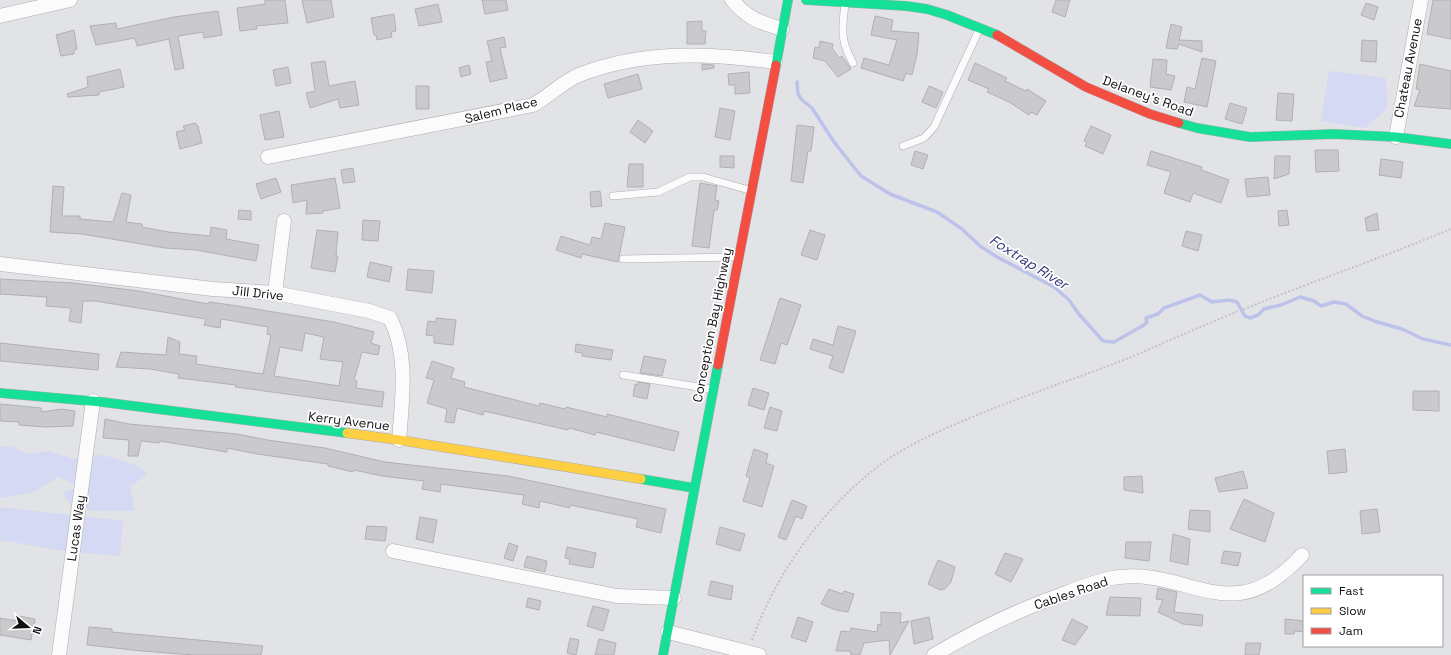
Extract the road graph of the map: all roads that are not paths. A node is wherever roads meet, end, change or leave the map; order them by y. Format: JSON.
{"nodes":[{"id":1,"x":70,"y":0,"type":"edge"},
{"id":2,"x":732,"y":0,"type":"edge"},
{"id":3,"x":788,"y":0,"type":"edge"},
{"id":4,"x":806,"y":0,"type":"edge"},
{"id":5,"x":1421,"y":0,"type":"edge"},
{"id":6,"x":846,"y":2,"type":"junction"},
{"id":7,"x":10,"y":6,"type":"edge"},
{"id":8,"x":0,"y":16,"type":"edge"},
{"id":9,"x":980,"y":28,"type":"junction"},
{"id":10,"x":782,"y":29,"type":"junction"},
{"id":11,"x":776,"y":62,"type":"junction"},
{"id":12,"x":853,"y":63,"type":"dead end"},
{"id":13,"x":1396,"y":137,"type":"junction"},
{"id":14,"x":1451,"y":144,"type":"edge"},
{"id":15,"x":903,"y":146,"type":"dead end"},
{"id":16,"x":268,"y":157,"type":"dead end"},
{"id":17,"x":751,"y":191,"type":"junction"},
{"id":18,"x":613,"y":196,"type":"dead end"},
{"id":19,"x":284,"y":221,"type":"dead end"},
{"id":20,"x":739,"y":257,"type":"junction"},
{"id":21,"x":623,"y":259,"type":"dead end"},
{"id":22,"x":0,"y":264,"type":"edge"},
{"id":23,"x":275,"y":294,"type":"junction"},
{"id":24,"x":623,"y":375,"type":"dead end"},
{"id":25,"x":713,"y":389,"type":"junction"},
{"id":26,"x":0,"y":392,"type":"edge"},
{"id":27,"x":93,"y":402,"type":"junction"},
{"id":28,"x":399,"y":440,"type":"junction"},
{"id":29,"x":694,"y":488,"type":"junction"},
{"id":30,"x":393,"y":551,"type":"dead end"},
{"id":31,"x":1302,"y":555,"type":"dead end"},
{"id":32,"x":674,"y":598,"type":"junction"},
{"id":33,"x":668,"y":632,"type":"junction"},
{"id":34,"x":753,"y":653,"type":"edge"},
{"id":35,"x":59,"y":655,"type":"edge"},
{"id":36,"x":663,"y":655,"type":"edge"},
{"id":37,"x":934,"y":655,"type":"edge"}],
"edges":[{"from":1,"to":7,"type":"street"},
{"from":2,"to":10,"type":"street"},
{"from":3,"to":10,"type":"street","name":"Conception Bay Highway"},
{"from":4,"to":6,"type":"street","name":"Delaney's Road"},
{"from":5,"to":13,"type":"street","name":"Chateau Avenue"},
{"from":6,"to":9,"type":"street","name":"Delaney's Road"},
{"from":6,"to":12,"type":"lane"},
{"from":7,"to":8,"type":"street"},
{"from":9,"to":13,"type":"street","name":"Delaney's Road"},
{"from":9,"to":15,"type":"lane"},
{"from":10,"to":11,"type":"street","name":"Conception Bay Highway"},
{"from":11,"to":16,"type":"street","name":"Salem Place"},
{"from":11,"to":17,"type":"street","name":"Conception Bay Highway"},
{"from":13,"to":14,"type":"street","name":"Delaney's Road"},
{"from":17,"to":18,"type":"lane"},
{"from":17,"to":20,"type":"street","name":"Conception Bay Highway"},
{"from":19,"to":23,"type":"street"},
{"from":20,"to":21,"type":"lane"},
{"from":20,"to":25,"type":"street","name":"Conception Bay Highway"},
{"from":22,"to":23,"type":"street","name":"Jill Drive"},
{"from":23,"to":28,"type":"street","name":"Jill Drive"},
{"from":24,"to":25,"type":"lane"},
{"from":25,"to":29,"type":"street","name":"Conception Bay Highway"},
{"from":26,"to":27,"type":"street","name":"Kerry Avenue"},
{"from":27,"to":28,"type":"street","name":"Kerry Avenue"},
{"from":27,"to":35,"type":"street","name":"Lucas Way"},
{"from":28,"to":29,"type":"street","name":"Kerry Avenue"},
{"from":29,"to":32,"type":"street","name":"Conception Bay Highway"},
{"from":30,"to":32,"type":"street"},
{"from":31,"to":37,"type":"street","name":"Cables Road"},
{"from":32,"to":33,"type":"street","name":"Conception Bay Highway"},
{"from":33,"to":34,"type":"street"},
{"from":33,"to":36,"type":"street","name":"Conception Bay Highway"}]}
